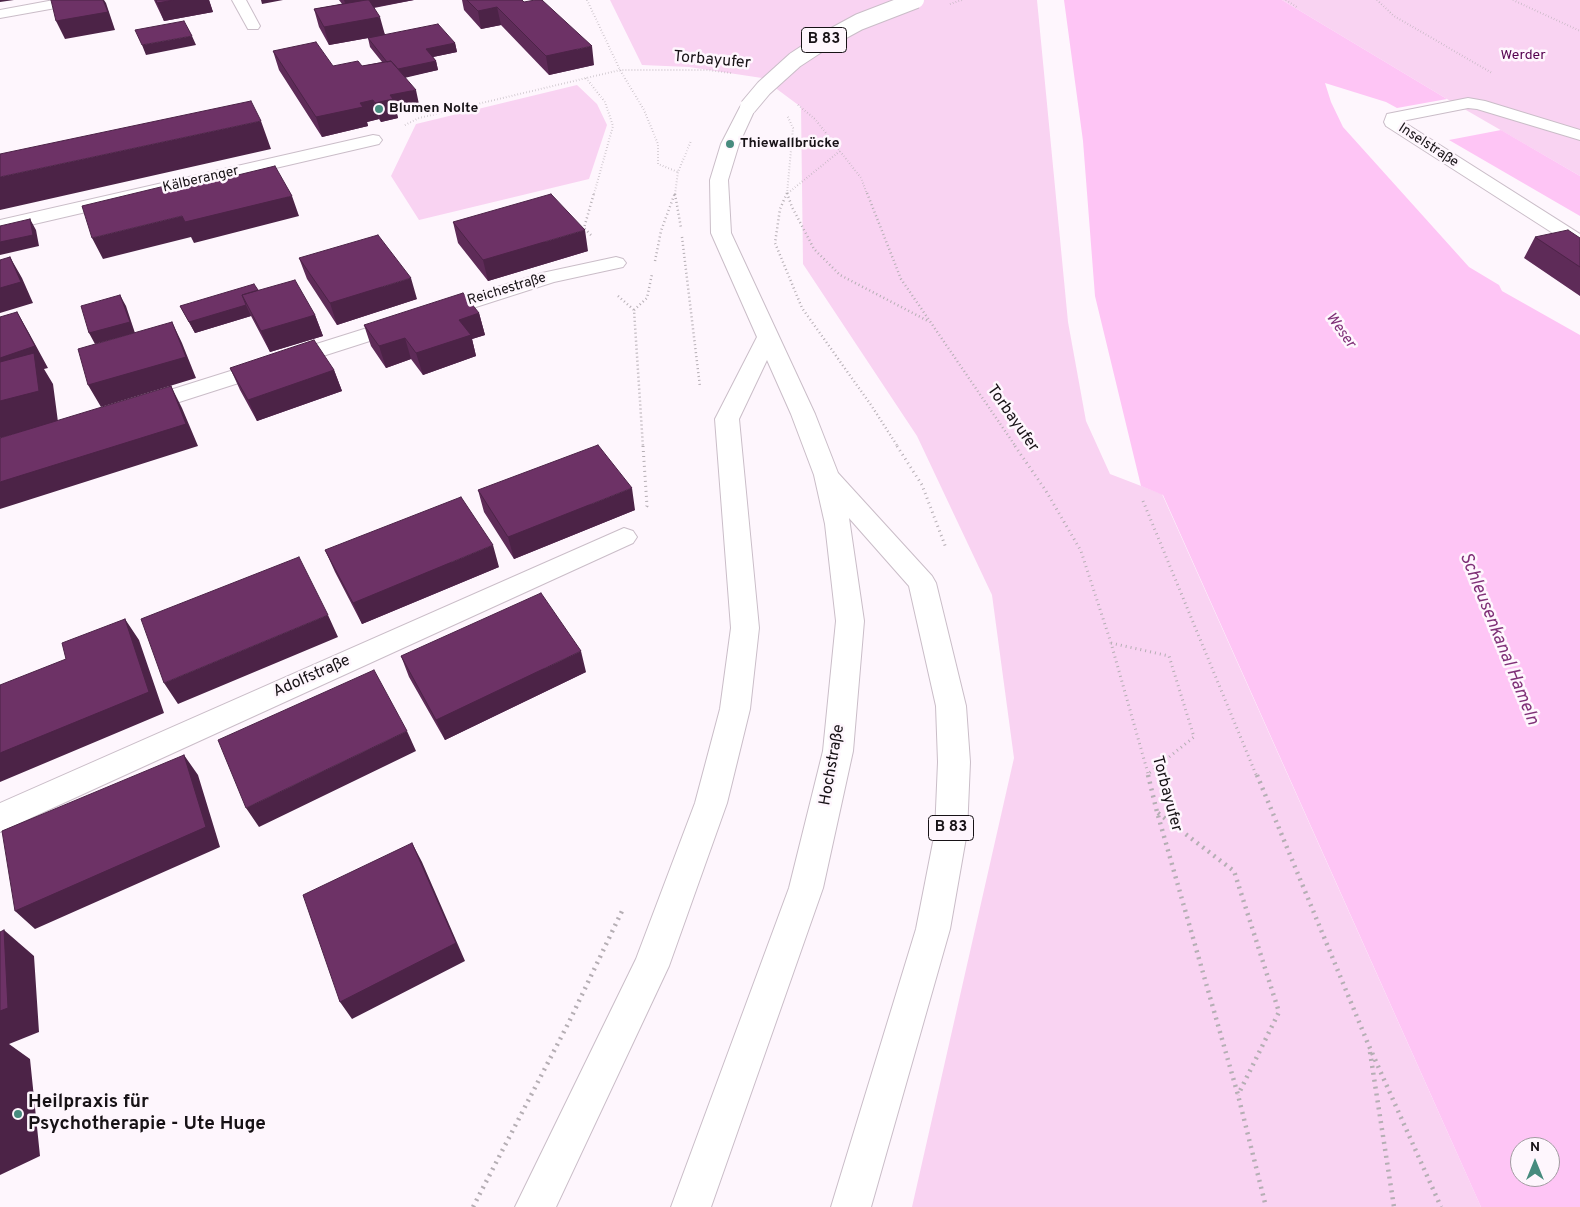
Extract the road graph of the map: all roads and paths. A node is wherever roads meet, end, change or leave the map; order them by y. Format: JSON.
{"nodes":[{"id":1,"x":78,"y":0,"type":"edge"},
{"id":2,"x":239,"y":0,"type":"edge"},
{"id":3,"x":587,"y":0,"type":"edge"},
{"id":4,"x":916,"y":0,"type":"edge"},
{"id":5,"x":1286,"y":0,"type":"edge"},
{"id":6,"x":1377,"y":0,"type":"edge"},
{"id":7,"x":1513,"y":0,"type":"edge"},
{"id":8,"x":1298,"y":8,"type":"dead end"},
{"id":9,"x":0,"y":14,"type":"edge"},
{"id":10,"x":253,"y":26,"type":"dead end"},
{"id":11,"x":1580,"y":31,"type":"edge"},
{"id":12,"x":620,"y":70,"type":"junction"},
{"id":13,"x":735,"y":74,"type":"dead end"},
{"id":14,"x":1495,"y":74,"type":"dead end"},
{"id":15,"x":586,"y":78,"type":"junction"},
{"id":16,"x":793,"y":101,"type":"dead end"},
{"id":17,"x":785,"y":112,"type":"dead end"},
{"id":18,"x":1580,"y":135,"type":"edge"},
{"id":19,"x":372,"y":140,"type":"joint"},
{"id":20,"x":840,"y":150,"type":"junction"},
{"id":21,"x":678,"y":172,"type":"dead end"},
{"id":22,"x":787,"y":193,"type":"junction"},
{"id":23,"x":0,"y":226,"type":"edge"},
{"id":24,"x":1580,"y":242,"type":"edge"},
{"id":25,"x":616,"y":262,"type":"junction"},
{"id":26,"x":634,"y":310,"type":"junction"},
{"id":27,"x":928,"y":322,"type":"junction"},
{"id":28,"x":767,"y":338,"type":"junction"},
{"id":29,"x":700,"y":390,"type":"dead end"},
{"id":30,"x":123,"y":412,"type":"edge"},
{"id":31,"x":826,"y":476,"type":"junction"},
{"id":32,"x":1143,"y":501,"type":"dead end"},
{"id":33,"x":624,"y":537,"type":"joint"},
{"id":34,"x":1111,"y":643,"type":"junction"},
{"id":35,"x":1148,"y":774,"type":"junction"},
{"id":36,"x":1157,"y":812,"type":"junction"},
{"id":37,"x":0,"y":818,"type":"edge"},
{"id":38,"x":624,"y":907,"type":"dead end"},
{"id":39,"x":1369,"y":1046,"type":"junction"},
{"id":40,"x":1238,"y":1095,"type":"junction"},
{"id":41,"x":696,"y":1197,"type":"edge"},
{"id":42,"x":473,"y":1207,"type":"edge"},
{"id":43,"x":535,"y":1207,"type":"edge"},
{"id":44,"x":851,"y":1207,"type":"edge"},
{"id":45,"x":1266,"y":1207,"type":"edge"},
{"id":46,"x":1394,"y":1207,"type":"edge"},
{"id":47,"x":1441,"y":1207,"type":"edge"}],
"edges":[{"from":1,"to":9,"type":"main road"},
{"from":2,"to":10,"type":"main road"},
{"from":3,"to":12,"type":"path"},
{"from":4,"to":28,"type":"main road","number":"B 83","bridge":true},
{"from":5,"to":8,"type":"path"},
{"from":6,"to":14,"type":"path"},
{"from":7,"to":11,"type":"path"},
{"from":12,"to":13,"type":"path","name":"Torbayufer"},
{"from":12,"to":15,"type":"path","name":"Torbayufer"},
{"from":12,"to":21,"type":"path"},
{"from":15,"to":19,"type":"path","name":"Torbayufer"},
{"from":15,"to":25,"type":"path"},
{"from":16,"to":20,"type":"path","name":"Torbayufer"},
{"from":17,"to":22,"type":"path"},
{"from":18,"to":24,"type":"main road","name":"Inselstraße"},
{"from":19,"to":23,"type":"main road","name":"Kälberanger"},
{"from":20,"to":22,"type":"path"},
{"from":20,"to":27,"type":"path","name":"Torbayufer"},
{"from":22,"to":27,"type":"path"},
{"from":25,"to":26,"type":"path"},
{"from":25,"to":30,"type":"main road","name":"Reichestraße"},
{"from":26,"to":29,"type":"path"},
{"from":26,"to":33,"type":"path"},
{"from":27,"to":34,"type":"path","name":"Torbayufer"},
{"from":28,"to":31,"type":"main road","name":"Hochstraße","number":"B 83"},
{"from":28,"to":43,"type":"main road"},
{"from":31,"to":41,"type":"main road","name":"Hochstraße","number":"B 83"},
{"from":31,"to":44,"type":"main road","number":"B 83"},
{"from":32,"to":39,"type":"path"},
{"from":33,"to":37,"type":"main road","name":"Adolfstraße"},
{"from":34,"to":35,"type":"path","name":"Torbayufer"},
{"from":34,"to":35,"type":"path"},
{"from":35,"to":36,"type":"path","name":"Torbayufer"},
{"from":36,"to":40,"type":"path","name":"Torbayufer"},
{"from":36,"to":40,"type":"path"},
{"from":38,"to":42,"type":"path"},
{"from":39,"to":46,"type":"path"},
{"from":39,"to":47,"type":"path"},
{"from":40,"to":45,"type":"path","name":"Torbayufer"}]}
